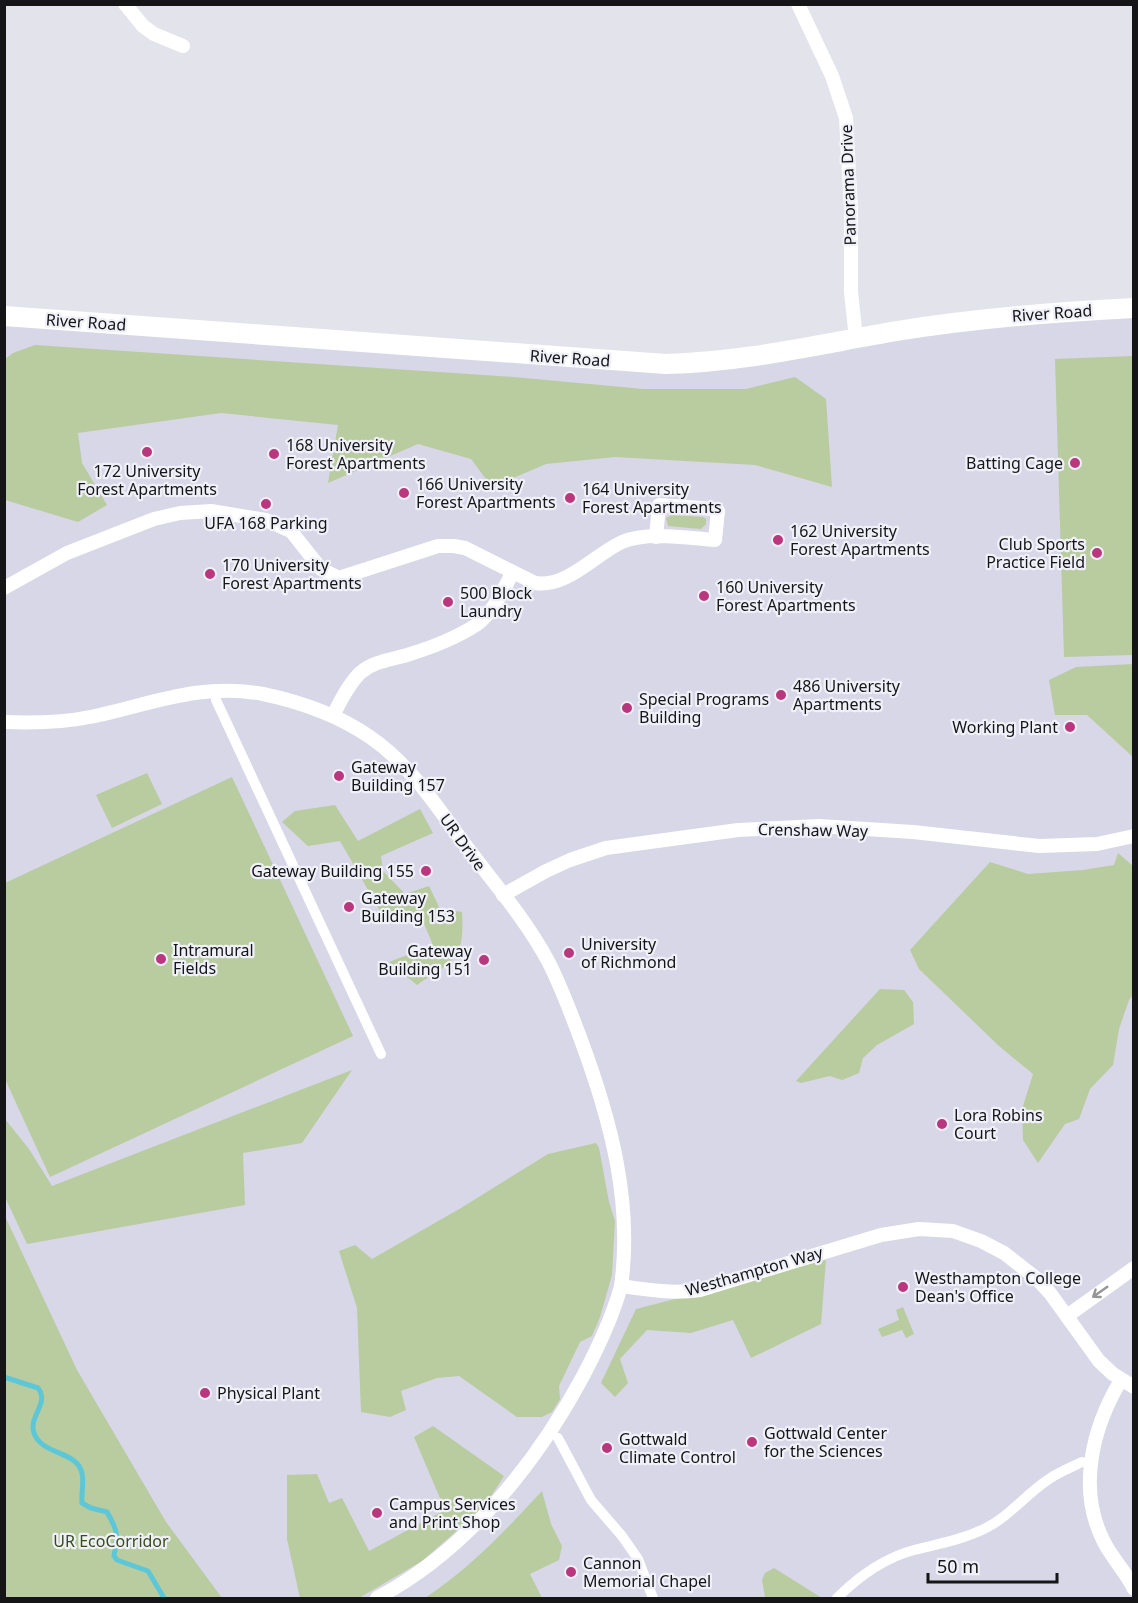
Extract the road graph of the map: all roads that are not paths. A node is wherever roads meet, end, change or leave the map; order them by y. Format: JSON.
{"nodes":[{"id":1,"x":125,"y":4,"type":"edge"},
{"id":2,"x":798,"y":4,"type":"edge"},
{"id":3,"x":183,"y":46,"type":"dead end"},
{"id":4,"x":1134,"y":308,"type":"edge"},
{"id":5,"x":4,"y":316,"type":"edge"},
{"id":6,"x":856,"y":339,"type":"junction"},
{"id":7,"x":656,"y":537,"type":"junction"},
{"id":8,"x":513,"y":572,"type":"junction"},
{"id":9,"x":4,"y":588,"type":"edge"},
{"id":10,"x":216,"y":700,"type":"dead end"},
{"id":11,"x":333,"y":716,"type":"junction"},
{"id":12,"x":4,"y":722,"type":"edge"},
{"id":13,"x":1134,"y":836,"type":"edge"},
{"id":14,"x":503,"y":895,"type":"junction"},
{"id":15,"x":381,"y":1054,"type":"dead end"},
{"id":16,"x":1134,"y":1268,"type":"edge"},
{"id":17,"x":621,"y":1286,"type":"junction"},
{"id":18,"x":1067,"y":1316,"type":"junction"},
{"id":19,"x":1127,"y":1384,"type":"edge"},
{"id":20,"x":558,"y":1438,"type":"dead end"},
{"id":21,"x":1082,"y":1462,"type":"dead end"},
{"id":22,"x":1134,"y":1589,"type":"edge"},
{"id":23,"x":377,"y":1599,"type":"edge"},
{"id":24,"x":653,"y":1599,"type":"edge"},
{"id":25,"x":837,"y":1599,"type":"edge"}],
"edges":[{"from":1,"to":3,"type":"street"},
{"from":2,"to":6,"type":"street","name":"Panorama Drive"},
{"from":4,"to":6,"type":"main road","name":"River Road"},
{"from":5,"to":6,"type":"main road","name":"River Road"},
{"from":7,"to":7,"type":"street"},
{"from":7,"to":8,"type":"street"},
{"from":8,"to":9,"type":"street"},
{"from":8,"to":11,"type":"street"},
{"from":10,"to":15,"type":"street"},
{"from":11,"to":12,"type":"street","name":"UR Drive"},
{"from":11,"to":14,"type":"street","name":"UR Drive"},
{"from":13,"to":14,"type":"street","name":"Crenshaw Way"},
{"from":14,"to":17,"type":"street","name":"UR Drive"},
{"from":16,"to":18,"type":"street","one_way":true},
{"from":17,"to":18,"type":"street","name":"Westhampton Way"},
{"from":17,"to":23,"type":"street"},
{"from":18,"to":19,"type":"street","name":"Westhampton Way"},
{"from":19,"to":22,"type":"street","name":"Westhampton Way"},
{"from":20,"to":24,"type":"street"},
{"from":21,"to":25,"type":"street"}]}
